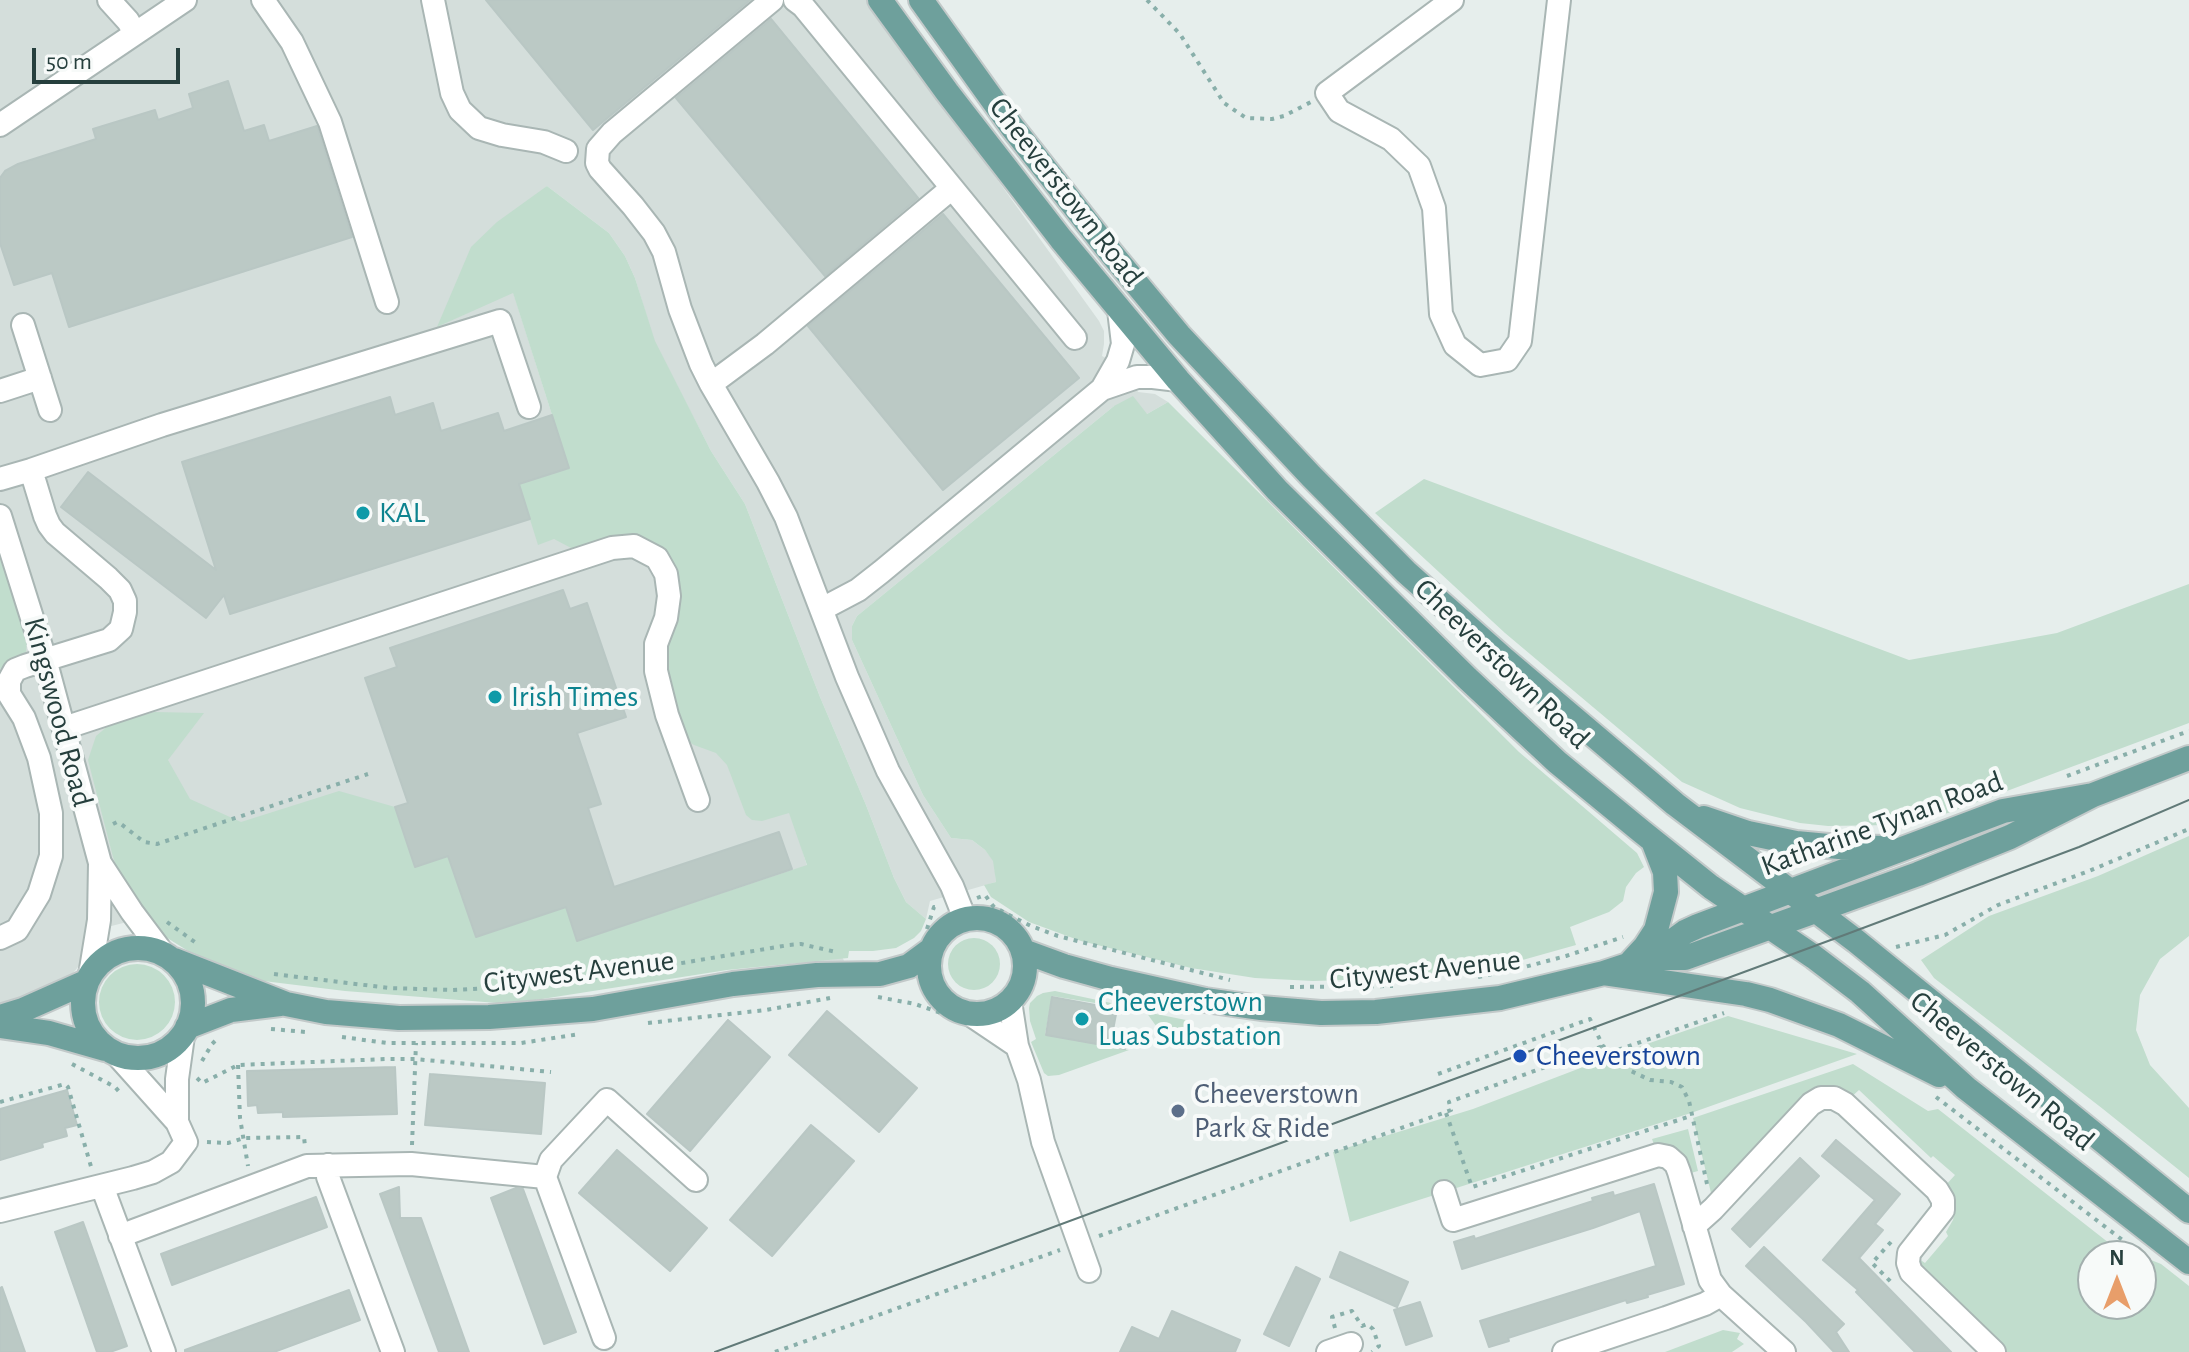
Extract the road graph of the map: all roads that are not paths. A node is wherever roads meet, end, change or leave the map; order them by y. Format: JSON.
{"nodes":[{"id":1,"x":109,"y":0,"type":"edge"},
{"id":2,"x":185,"y":0,"type":"edge"},
{"id":3,"x":263,"y":0,"type":"edge"},
{"id":4,"x":433,"y":0,"type":"edge"},
{"id":5,"x":772,"y":0,"type":"edge"},
{"id":6,"x":795,"y":0,"type":"edge"},
{"id":7,"x":880,"y":0,"type":"edge"},
{"id":8,"x":921,"y":0,"type":"edge"},
{"id":9,"x":1452,"y":0,"type":"edge"},
{"id":10,"x":1559,"y":0,"type":"edge"},
{"id":11,"x":135,"y":33,"type":"junction"},
{"id":12,"x":0,"y":125,"type":"edge"},
{"id":13,"x":566,"y":151,"type":"dead end"},
{"id":14,"x":952,"y":188,"type":"junction"},
{"id":15,"x":387,"y":302,"type":"dead end"},
{"id":16,"x":1119,"y":310,"type":"junction"},
{"id":17,"x":23,"y":325,"type":"dead end"},
{"id":18,"x":1075,"y":338,"type":"dead end"},
{"id":19,"x":40,"y":378,"type":"junction"},
{"id":20,"x":1178,"y":380,"type":"junction"},
{"id":21,"x":711,"y":384,"type":"junction"},
{"id":22,"x":1102,"y":389,"type":"junction"},
{"id":23,"x":0,"y":391,"type":"edge"},
{"id":24,"x":529,"y":407,"type":"dead end"},
{"id":25,"x":50,"y":410,"type":"dead end"},
{"id":26,"x":31,"y":470,"type":"junction"},
{"id":27,"x":0,"y":479,"type":"edge"},
{"id":28,"x":0,"y":516,"type":"edge"},
{"id":29,"x":822,"y":609,"type":"junction"},
{"id":30,"x":45,"y":659,"type":"junction"},
{"id":31,"x":5,"y":697,"type":"edge"},
{"id":32,"x":64,"y":728,"type":"junction"},
{"id":33,"x":2189,"y":758,"type":"edge"},
{"id":34,"x":2093,"y":795,"type":"junction"},
{"id":35,"x":698,"y":800,"type":"dead end"},
{"id":36,"x":1686,"y":813,"type":"junction"},
{"id":37,"x":1652,"y":839,"type":"junction"},
{"id":38,"x":1907,"y":847,"type":"junction"},
{"id":39,"x":100,"y":863,"type":"junction"},
{"id":40,"x":1790,"y":891,"type":"junction"},
{"id":41,"x":1742,"y":909,"type":"junction"},
{"id":42,"x":1816,"y":911,"type":"junction"},
{"id":43,"x":963,"y":912,"type":"junction"},
{"id":44,"x":1771,"y":928,"type":"junction"},
{"id":45,"x":0,"y":938,"type":"edge"},
{"id":46,"x":927,"y":942,"type":"junction"},
{"id":47,"x":1023,"y":951,"type":"junction"},
{"id":48,"x":1643,"y":954,"type":"junction"},
{"id":49,"x":168,"y":956,"type":"junction"},
{"id":50,"x":1064,"y":966,"type":"junction"},
{"id":51,"x":1604,"y":973,"type":"junction"},
{"id":52,"x":880,"y":974,"type":"junction"},
{"id":53,"x":88,"y":978,"type":"junction"},
{"id":54,"x":935,"y":989,"type":"junction"},
{"id":55,"x":1014,"y":996,"type":"junction"},
{"id":56,"x":286,"y":1004,"type":"junction"},
{"id":57,"x":968,"y":1013,"type":"junction"},
{"id":58,"x":0,"y":1017,"type":"edge"},
{"id":59,"x":0,"y":1026,"type":"edge"},
{"id":60,"x":185,"y":1031,"type":"junction"},
{"id":61,"x":1017,"y":1046,"type":"junction"},
{"id":62,"x":112,"y":1052,"type":"junction"},
{"id":63,"x":1966,"y":1088,"type":"junction"},
{"id":64,"x":182,"y":1132,"type":"junction"},
{"id":65,"x":318,"y":1166,"type":"junction"},
{"id":66,"x":545,"y":1177,"type":"junction"},
{"id":67,"x":696,"y":1180,"type":"dead end"},
{"id":68,"x":99,"y":1187,"type":"junction"},
{"id":69,"x":1444,"y":1192,"type":"dead end"},
{"id":70,"x":0,"y":1211,"type":"edge"},
{"id":71,"x":2189,"y":1211,"type":"edge"},
{"id":72,"x":1694,"y":1226,"type":"junction"},
{"id":73,"x":120,"y":1236,"type":"junction"},
{"id":74,"x":2189,"y":1262,"type":"edge"},
{"id":75,"x":1089,"y":1271,"type":"dead end"},
{"id":76,"x":1721,"y":1295,"type":"junction"},
{"id":77,"x":604,"y":1338,"type":"dead end"},
{"id":78,"x":1351,"y":1344,"type":"dead end"},
{"id":79,"x":385,"y":1350,"type":"edge"},
{"id":80,"x":164,"y":1352,"type":"edge"},
{"id":81,"x":1328,"y":1352,"type":"edge"},
{"id":82,"x":1564,"y":1352,"type":"edge"},
{"id":83,"x":1784,"y":1352,"type":"edge"},
{"id":84,"x":1994,"y":1352,"type":"edge"}],
"edges":[{"from":1,"to":11,"type":"street"},
{"from":2,"to":11,"type":"street"},
{"from":3,"to":15,"type":"street"},
{"from":4,"to":13,"type":"street"},
{"from":5,"to":21,"type":"street"},
{"from":6,"to":14,"type":"street"},
{"from":7,"to":16,"type":"main road","name":"Cheeverstown Road"},
{"from":8,"to":36,"type":"main road","name":"Cheeverstown Road"},
{"from":9,"to":10,"type":"street"},
{"from":11,"to":12,"type":"street"},
{"from":14,"to":18,"type":"street"},
{"from":14,"to":21,"type":"street"},
{"from":16,"to":20,"type":"main road","name":"Cheeverstown Road"},
{"from":16,"to":22,"type":"street"},
{"from":17,"to":19,"type":"street"},
{"from":19,"to":23,"type":"street"},
{"from":19,"to":25,"type":"street"},
{"from":20,"to":22,"type":"street"},
{"from":20,"to":37,"type":"main road","name":"Cheeverstown Road"},
{"from":21,"to":29,"type":"street"},
{"from":22,"to":29,"type":"street"},
{"from":24,"to":26,"type":"street"},
{"from":26,"to":27,"type":"street"},
{"from":26,"to":30,"type":"street"},
{"from":28,"to":30,"type":"street","name":"Kingswood Road"},
{"from":29,"to":43,"type":"street"},
{"from":30,"to":31,"type":"street"},
{"from":30,"to":32,"type":"street","name":"Kingswood Road"},
{"from":31,"to":45,"type":"street"},
{"from":32,"to":35,"type":"street"},
{"from":32,"to":39,"type":"street","name":"Kingswood Road"},
{"from":33,"to":34,"type":"main road","name":"Katharine Tynan Road"},
{"from":34,"to":38,"type":"main road","name":"Katharine Tynan Road"},
{"from":34,"to":42,"type":"main road","name":"Katharine Tynan Road"},
{"from":36,"to":38,"type":"main road"},
{"from":36,"to":40,"type":"main road","name":"Cheeverstown Road"},
{"from":37,"to":41,"type":"main road","name":"Cheeverstown Road"},
{"from":37,"to":48,"type":"main road"},
{"from":38,"to":40,"type":"main road","name":"Katharine Tynan Road"},
{"from":39,"to":49,"type":"street","name":"Kingswood Road"},
{"from":39,"to":53,"type":"street","name":"Kingswood Road"},
{"from":40,"to":41,"type":"main road","name":"Katharine Tynan Road"},
{"from":40,"to":42,"type":"main road","name":"Cheeverstown Road"},
{"from":41,"to":44,"type":"main road","name":"Cheeverstown Road"},
{"from":41,"to":48,"type":"main road","name":"Citywest Avenue"},
{"from":42,"to":44,"type":"main road","name":"Citywest Avenue"},
{"from":42,"to":71,"type":"main road","name":"Cheeverstown Road"},
{"from":43,"to":46,"type":"main road"},
{"from":43,"to":47,"type":"main road"},
{"from":44,"to":48,"type":"main road","name":"Citywest Avenue"},
{"from":44,"to":63,"type":"main road","name":"Cheeverstown Road"},
{"from":46,"to":52,"type":"main road","name":"Citywest Avenue"},
{"from":46,"to":54,"type":"main road"},
{"from":47,"to":50,"type":"main road","name":"Citywest Avenue"},
{"from":47,"to":55,"type":"main road"},
{"from":48,"to":51,"type":"main road","name":"Citywest Avenue"},
{"from":49,"to":53,"type":"main road"},
{"from":49,"to":56,"type":"main road","name":"Citywest Avenue"},
{"from":49,"to":60,"type":"main road"},
{"from":50,"to":51,"type":"main road","name":"Citywest Avenue"},
{"from":50,"to":55,"type":"main road"},
{"from":51,"to":63,"type":"main road"},
{"from":52,"to":54,"type":"main road","name":"Citywest Avenue"},
{"from":52,"to":56,"type":"main road","name":"Citywest Avenue"},
{"from":53,"to":58,"type":"main road"},
{"from":53,"to":62,"type":"main road"},
{"from":54,"to":57,"type":"main road"},
{"from":55,"to":57,"type":"main road"},
{"from":55,"to":61,"type":"street"},
{"from":56,"to":60,"type":"main road","name":"Citywest Avenue"},
{"from":57,"to":61,"type":"street"},
{"from":59,"to":62,"type":"main road"},
{"from":60,"to":62,"type":"main road"},
{"from":60,"to":64,"type":"street"},
{"from":61,"to":75,"type":"street"},
{"from":62,"to":64,"type":"street"},
{"from":63,"to":74,"type":"main road","name":"Cheeverstown Road"},
{"from":64,"to":68,"type":"street"},
{"from":65,"to":66,"type":"street"},
{"from":65,"to":73,"type":"street"},
{"from":65,"to":79,"type":"street"},
{"from":66,"to":67,"type":"street"},
{"from":66,"to":77,"type":"street"},
{"from":68,"to":70,"type":"street"},
{"from":68,"to":73,"type":"street"},
{"from":69,"to":72,"type":"street"},
{"from":72,"to":76,"type":"street"},
{"from":72,"to":84,"type":"street"},
{"from":73,"to":80,"type":"street"},
{"from":76,"to":82,"type":"street"},
{"from":76,"to":83,"type":"street"},
{"from":78,"to":81,"type":"street"}]}
